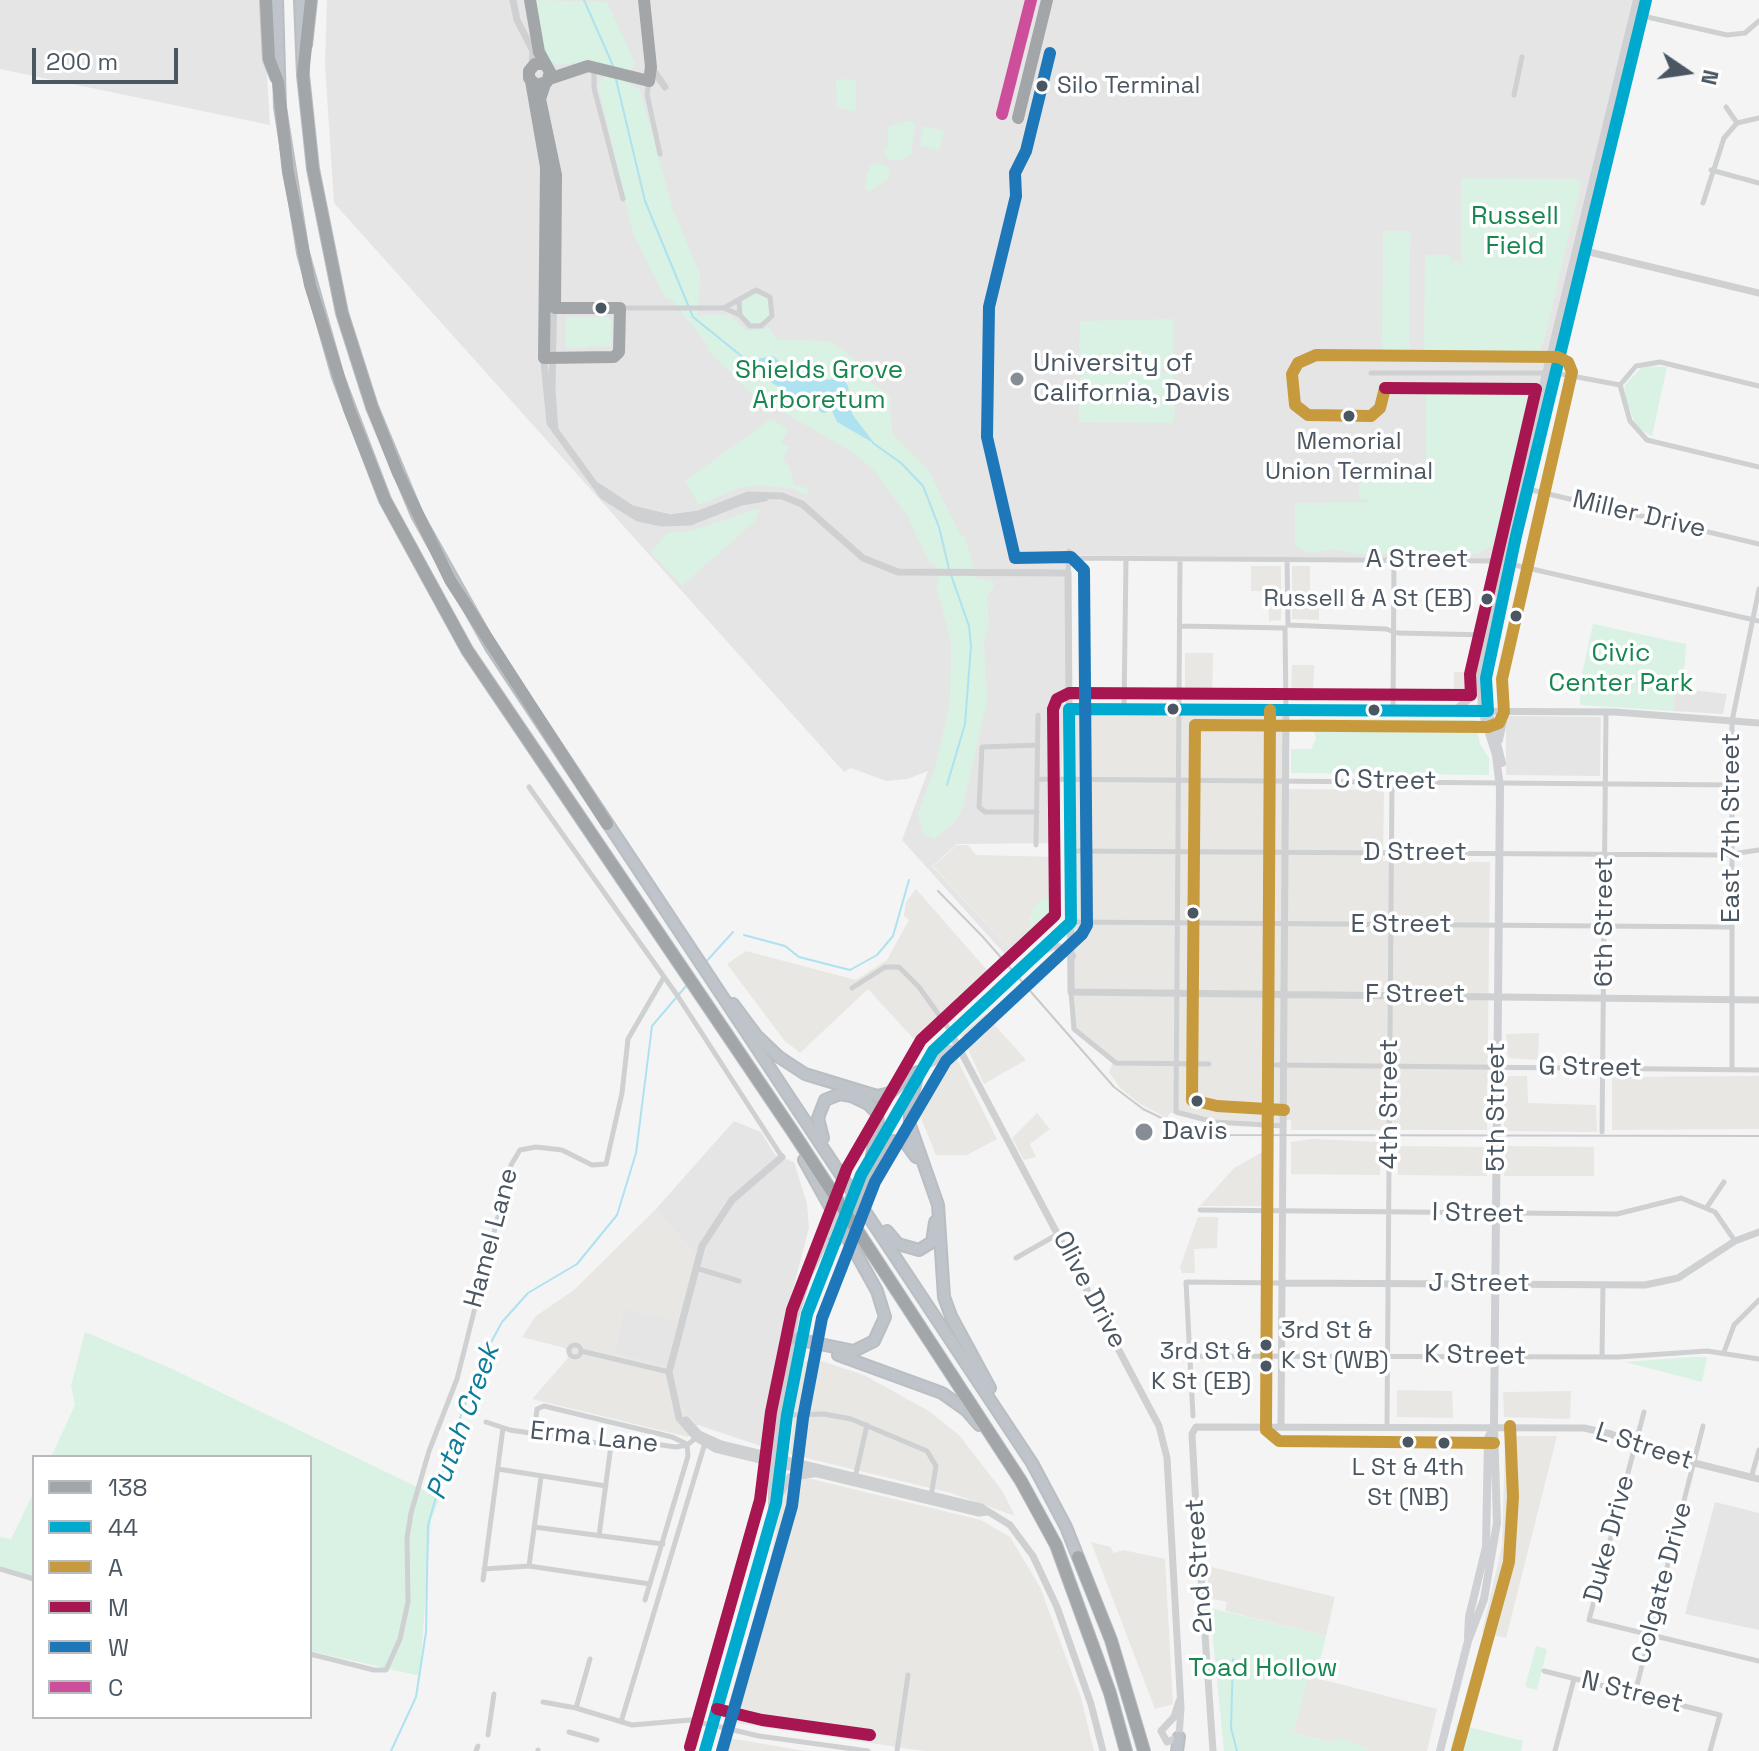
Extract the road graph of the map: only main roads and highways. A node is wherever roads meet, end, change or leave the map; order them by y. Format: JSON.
{"nodes":[{"id":1,"x":266,"y":0,"type":"edge"},
{"id":2,"x":277,"y":0,"type":"edge"},
{"id":3,"x":300,"y":0,"type":"edge"},
{"id":4,"x":311,"y":0,"type":"edge"},
{"id":5,"x":1637,"y":0,"type":"edge"},
{"id":6,"x":1646,"y":0,"type":"edge"},
{"id":7,"x":1638,"y":15,"type":"junction"},
{"id":8,"x":303,"y":75,"type":"junction"},
{"id":9,"x":278,"y":82,"type":"junction"},
{"id":10,"x":1594,"y":177,"type":"junction"},
{"id":11,"x":1598,"y":197,"type":"junction"},
{"id":12,"x":1581,"y":250,"type":"junction"},
{"id":13,"x":1492,"y":636,"type":"junction"},
{"id":14,"x":1480,"y":668,"type":"junction"},
{"id":15,"x":1454,"y":711,"type":"road end"},
{"id":16,"x":1485,"y":711,"type":"junction"},
{"id":17,"x":1505,"y":711,"type":"road end"},
{"id":18,"x":1498,"y":741,"type":"junction"},
{"id":19,"x":1499,"y":784,"type":"junction"},
{"id":20,"x":1071,"y":922,"type":"road end"},
{"id":21,"x":1072,"y":956,"type":"road end"},
{"id":22,"x":1026,"y":962,"type":"junction"},
{"id":23,"x":1017,"y":969,"type":"dead end"},
{"id":24,"x":1008,"y":978,"type":"dead end"},
{"id":25,"x":711,"y":979,"type":"junction"},
{"id":26,"x":959,"y":1049,"type":"road end"},
{"id":27,"x":920,"y":1068,"type":"junction"},
{"id":28,"x":793,"y":1132,"type":"junction"},
{"id":29,"x":825,"y":1148,"type":"junction"},
{"id":30,"x":872,"y":1155,"type":"junction"},
{"id":31,"x":863,"y":1179,"type":"junction"},
{"id":32,"x":866,"y":1210,"type":"junction"},
{"id":33,"x":832,"y":1238,"type":"joint"},
{"id":34,"x":796,"y":1342,"type":"junction"},
{"id":35,"x":999,"y":1412,"type":"junction"},
{"id":36,"x":776,"y":1460,"type":"junction"},
{"id":37,"x":816,"y":1473,"type":"road end"},
{"id":38,"x":1021,"y":1481,"type":"junction"},
{"id":39,"x":774,"y":1506,"type":"junction"},
{"id":40,"x":1179,"y":1737,"type":"road end"},
{"id":41,"x":705,"y":1751,"type":"edge"},
{"id":42,"x":1126,"y":1751,"type":"edge"},
{"id":43,"x":1144,"y":1751,"type":"edge"},
{"id":44,"x":1177,"y":1751,"type":"edge"},
{"id":45,"x":1440,"y":1751,"type":"edge"}],
"edges":[{"from":1,"to":9,"type":"highway"},
{"from":2,"to":9,"type":"highway"},
{"from":3,"to":8,"type":"highway"},
{"from":4,"to":8,"type":"highway"},
{"from":5,"to":7,"type":"main road"},
{"from":6,"to":7,"type":"main road"},
{"from":7,"to":10,"type":"main road"},
{"from":7,"to":11,"type":"main road"},
{"from":8,"to":25,"type":"highway"},
{"from":9,"to":28,"type":"highway"},
{"from":10,"to":11,"type":"main road"},
{"from":10,"to":12,"type":"main road"},
{"from":11,"to":12,"type":"main road"},
{"from":12,"to":13,"type":"main road"},
{"from":13,"to":14,"type":"main road"},
{"from":13,"to":16,"type":"main road"},
{"from":14,"to":15,"type":"main road"},
{"from":14,"to":16,"type":"main road"},
{"from":16,"to":18,"type":"main road","name":"5th Street"},
{"from":16,"to":19,"type":"main road","name":"5th Street"},
{"from":17,"to":18,"type":"main road"},
{"from":18,"to":19,"type":"main road","name":"5th Street"},
{"from":19,"to":45,"type":"main road","name":"5th Street"},
{"from":20,"to":22,"type":"main road"},
{"from":21,"to":22,"type":"main road"},
{"from":22,"to":23,"type":"main road"},
{"from":24,"to":27,"type":"main road"},
{"from":25,"to":27,"type":"highway"},
{"from":25,"to":29,"type":"highway"},
{"from":26,"to":27,"type":"main road"},
{"from":27,"to":30,"type":"main road"},
{"from":27,"to":35,"type":"highway"},
{"from":28,"to":34,"type":"highway"},
{"from":28,"to":38,"type":"highway"},
{"from":29,"to":30,"type":"highway"},
{"from":29,"to":32,"type":"highway"},
{"from":30,"to":31,"type":"main road"},
{"from":31,"to":32,"type":"highway"},
{"from":31,"to":33,"type":"highway","bridge":true},
{"from":32,"to":35,"type":"highway"},
{"from":33,"to":34,"type":"main road"},
{"from":34,"to":36,"type":"main road"},
{"from":34,"to":36,"type":"main road"},
{"from":34,"to":38,"type":"highway"},
{"from":35,"to":43,"type":"highway"},
{"from":36,"to":39,"type":"main road"},
{"from":37,"to":39,"type":"main road"},
{"from":38,"to":42,"type":"highway"},
{"from":39,"to":41,"type":"main road"},
{"from":40,"to":44,"type":"highway"}]}
